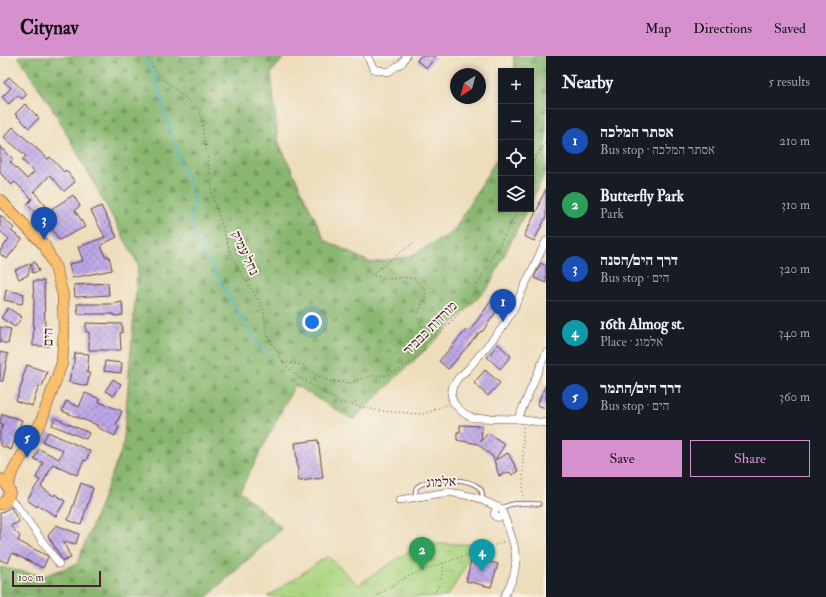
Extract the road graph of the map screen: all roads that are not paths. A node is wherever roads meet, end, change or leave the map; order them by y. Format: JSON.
{"nodes":[{"id":1,"x":367,"y":56,"type":"edge"},
{"id":2,"x":406,"y":56,"type":"edge"},
{"id":3,"x":0,"y":200,"type":"edge"},
{"id":4,"x":546,"y":241,"type":"edge"},
{"id":5,"x":546,"y":353,"type":"edge"},
{"id":6,"x":521,"y":420,"type":"junction"},
{"id":7,"x":546,"y":422,"type":"edge"},
{"id":8,"x":4,"y":482,"type":"edge"},
{"id":9,"x":415,"y":498,"type":"junction"},
{"id":10,"x":399,"y":500,"type":"dead end"},
{"id":11,"x":482,"y":500,"type":"junction"},
{"id":12,"x":4,"y":501,"type":"edge"},
{"id":13,"x":539,"y":504,"type":"dead end"},
{"id":14,"x":501,"y":510,"type":"junction"},
{"id":15,"x":495,"y":515,"type":"junction"},
{"id":16,"x":510,"y":530,"type":"junction"},
{"id":17,"x":59,"y":564,"type":"dead end"},
{"id":18,"x":504,"y":597,"type":"edge"}],
"edges":[{"from":1,"to":2,"type":"street"},
{"from":3,"to":8,"type":"main road","name":"הים"},
{"from":4,"to":6,"type":"street"},
{"from":5,"to":6,"type":"street"},
{"from":6,"to":7,"type":"street"},
{"from":8,"to":12,"type":"main road"},
{"from":9,"to":10,"type":"street","name":"אלמוג"},
{"from":9,"to":11,"type":"street","name":"אלמוג"},
{"from":9,"to":11,"type":"lane"},
{"from":11,"to":14,"type":"street","name":"אלמוג"},
{"from":11,"to":15,"type":"street"},
{"from":12,"to":17,"type":"street"},
{"from":13,"to":14,"type":"lane"},
{"from":14,"to":15,"type":"street"},
{"from":14,"to":16,"type":"street"},
{"from":15,"to":16,"type":"street"},
{"from":16,"to":18,"type":"street"}]}
